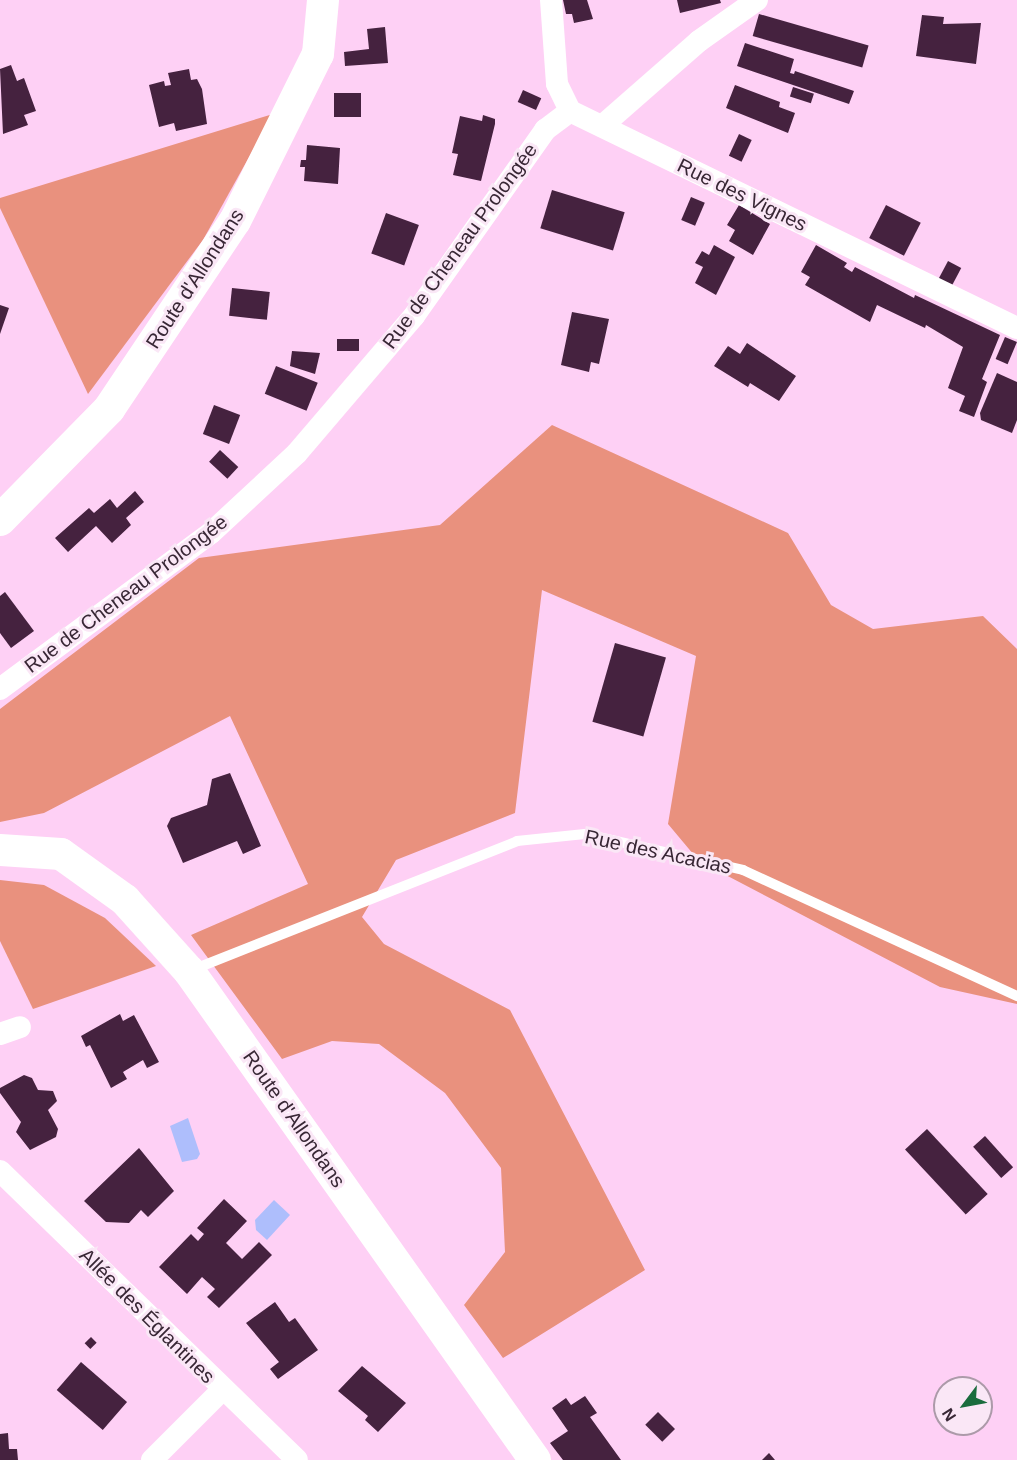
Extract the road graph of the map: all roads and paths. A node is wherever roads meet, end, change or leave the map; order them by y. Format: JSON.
{"nodes":[{"id":1,"x":323,"y":0,"type":"edge"},
{"id":2,"x":551,"y":0,"type":"edge"},
{"id":3,"x":757,"y":0,"type":"edge"},
{"id":4,"x":570,"y":111,"type":"junction"},
{"id":5,"x":602,"y":126,"type":"junction"},
{"id":6,"x":1017,"y":328,"type":"edge"},
{"id":7,"x":0,"y":520,"type":"edge"},
{"id":8,"x":0,"y":689,"type":"edge"},
{"id":9,"x":0,"y":850,"type":"edge"},
{"id":10,"x":189,"y":971,"type":"junction"},
{"id":11,"x":1017,"y":996,"type":"edge"},
{"id":12,"x":0,"y":1171,"type":"edge"},
{"id":13,"x":222,"y":1390,"type":"junction"},
{"id":14,"x":152,"y":1460,"type":"edge"},
{"id":15,"x":297,"y":1460,"type":"edge"},
{"id":16,"x":535,"y":1460,"type":"edge"}],
"edges":[{"from":1,"to":7,"type":"main road","name":"Route d'Allondans"},
{"from":2,"to":4,"type":"street"},
{"from":3,"to":5,"type":"street"},
{"from":4,"to":5,"type":"street","name":"Rue des Vignes"},
{"from":4,"to":8,"type":"street","name":"Rue de Cheneau Prolongée"},
{"from":5,"to":6,"type":"street","name":"Rue des Vignes"},
{"from":9,"to":10,"type":"main road","name":"Route d'Allondans"},
{"from":10,"to":11,"type":"lane","name":"Rue des Acacias"},
{"from":10,"to":16,"type":"main road","name":"Route d'Allondans"},
{"from":12,"to":13,"type":"street","name":"Allée des Églantines"},
{"from":13,"to":14,"type":"street"},
{"from":13,"to":15,"type":"street","name":"Allée des Églantines"}]}
